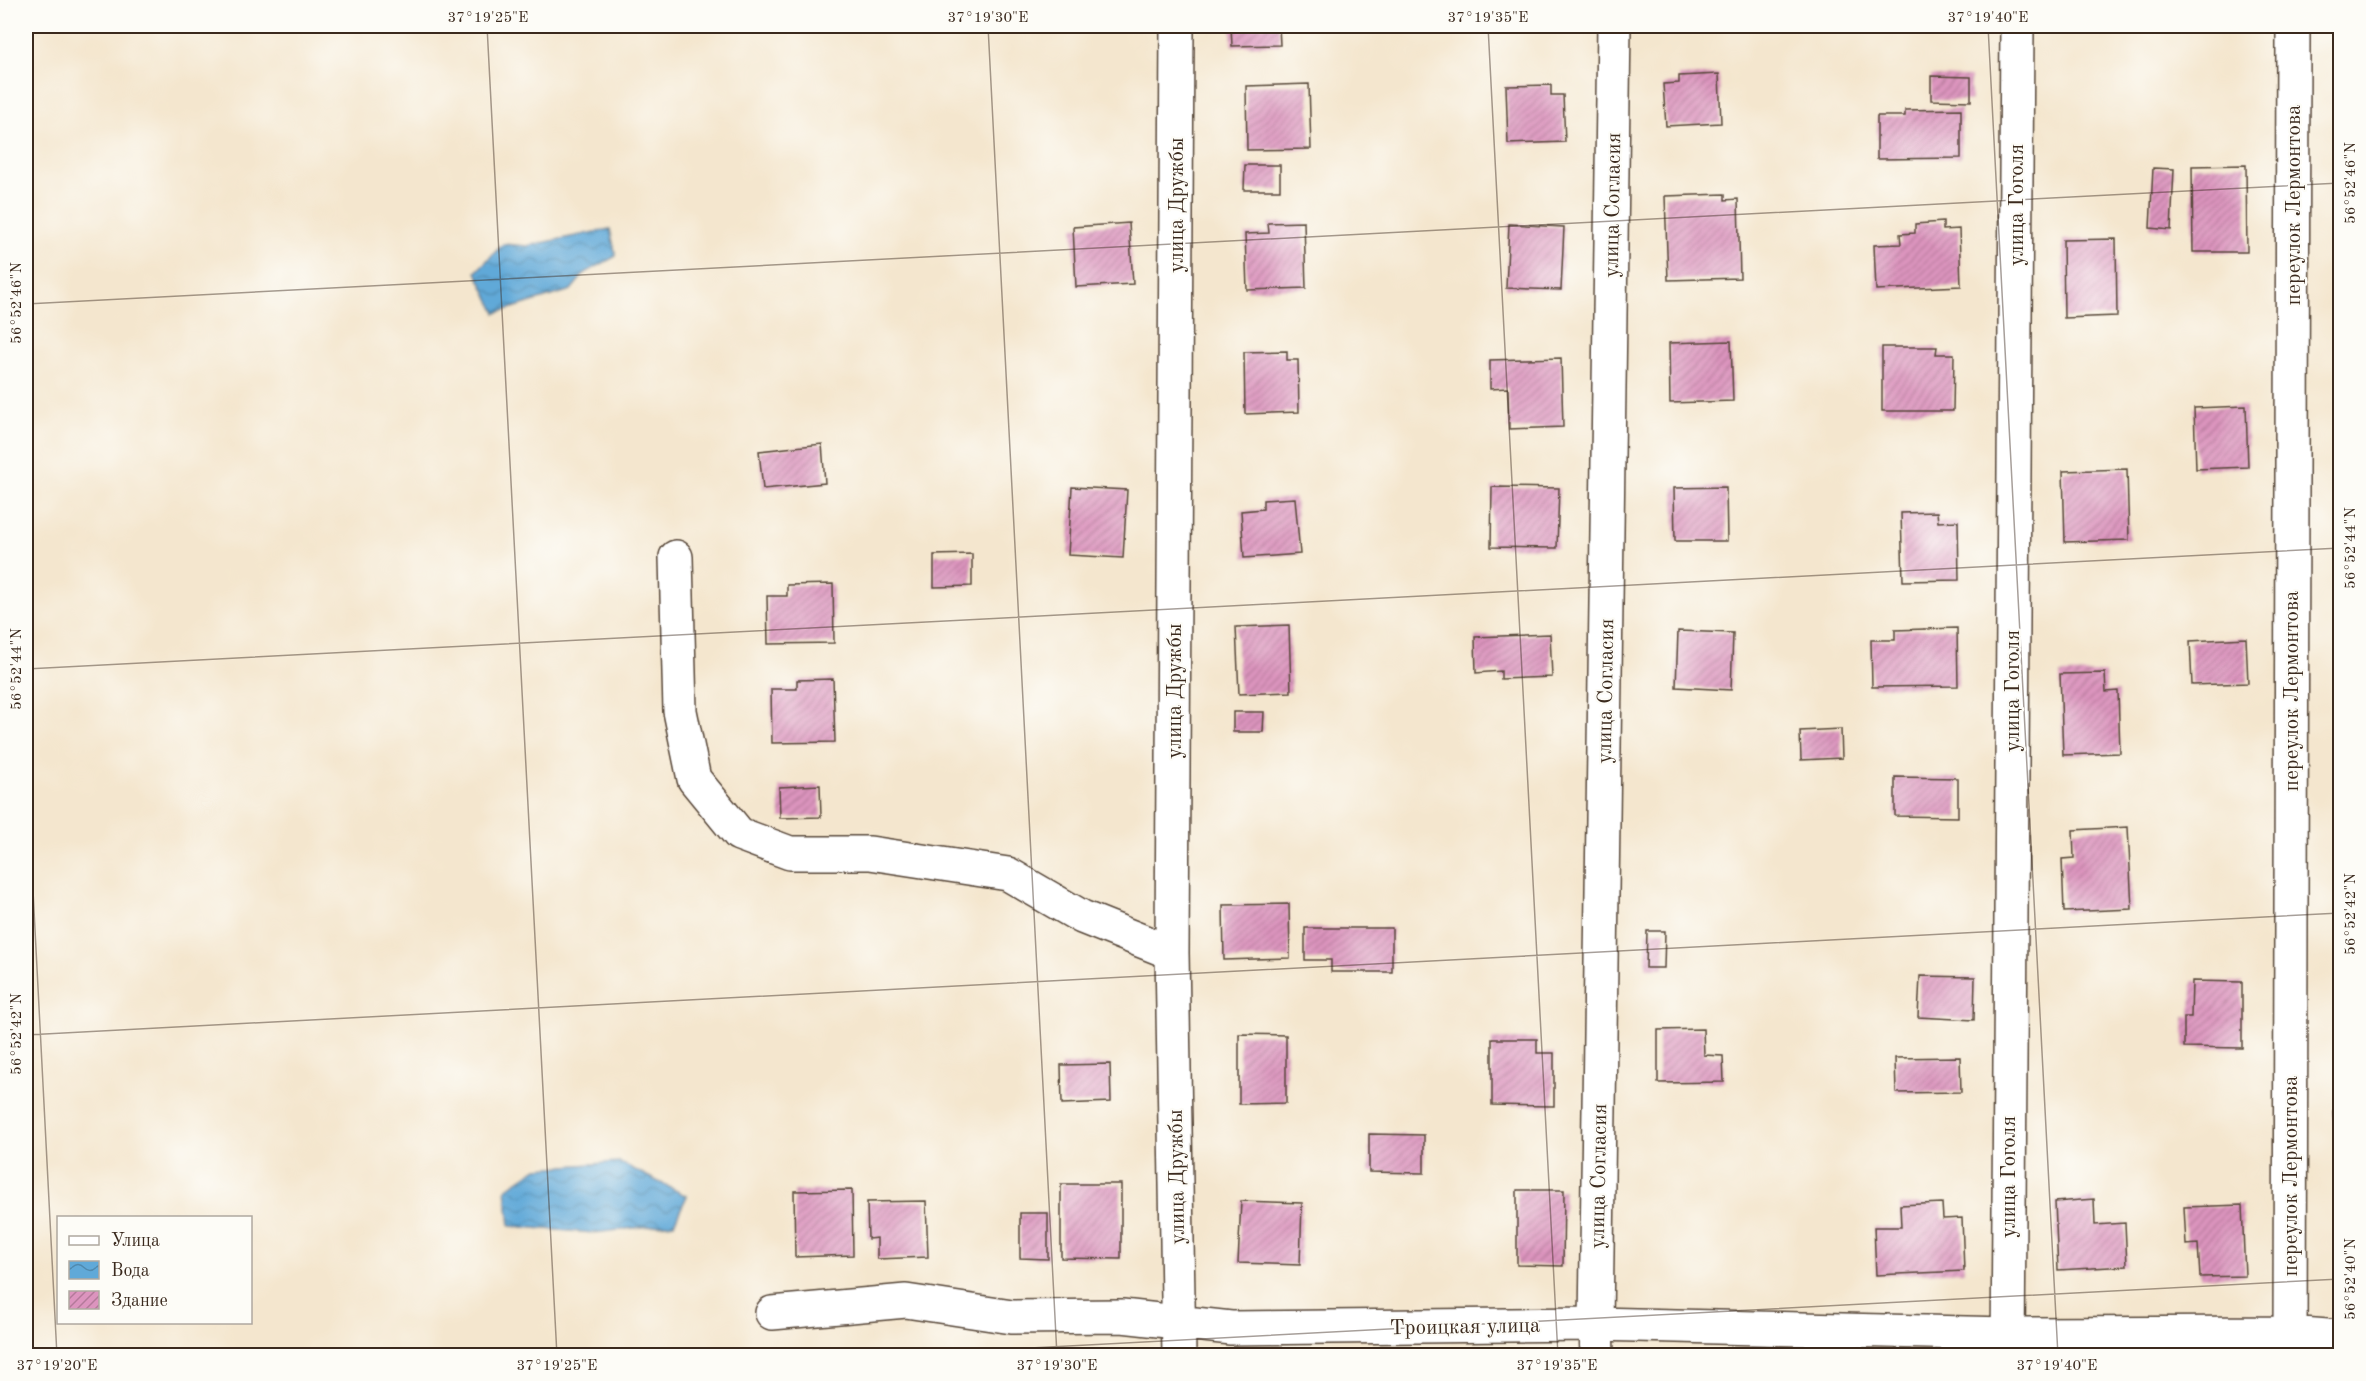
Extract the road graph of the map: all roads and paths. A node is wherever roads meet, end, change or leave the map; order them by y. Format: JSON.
{"nodes":[{"id":1,"x":1177,"y":26,"type":"edge"},
{"id":2,"x":1614,"y":26,"type":"edge"},
{"id":3,"x":2017,"y":26,"type":"edge"},
{"id":4,"x":2293,"y":26,"type":"edge"},
{"id":5,"x":676,"y":557,"type":"dead end"},
{"id":6,"x":1172,"y":953,"type":"junction"},
{"id":7,"x":772,"y":1313,"type":"dead end"},
{"id":8,"x":1178,"y":1320,"type":"junction"},
{"id":9,"x":2340,"y":1337,"type":"edge"},
{"id":10,"x":1596,"y":1340,"type":"edge"},
{"id":11,"x":2289,"y":1344,"type":"edge"},
{"id":12,"x":2008,"y":1345,"type":"edge"},
{"id":13,"x":1179,"y":1356,"type":"edge"}],
"edges":[{"from":1,"to":6,"type":"street","name":"улица Дружбы"},
{"from":2,"to":10,"type":"street","name":"улица Согласия"},
{"from":3,"to":12,"type":"street","name":"улица Гоголя"},
{"from":4,"to":11,"type":"street","name":"переулок Лермонтова"},
{"from":5,"to":6,"type":"street"},
{"from":6,"to":8,"type":"street","name":"улица Дружбы"},
{"from":7,"to":8,"type":"street","name":"Троицкая улица"},
{"from":8,"to":10,"type":"street","name":"Троицкая улица"},
{"from":8,"to":13,"type":"street","name":"улица Дружбы"},
{"from":9,"to":11,"type":"street","name":"Троицкая улица"},
{"from":10,"to":12,"type":"street","name":"Троицкая улица"},
{"from":11,"to":12,"type":"street","name":"Троицкая улица"}]}
